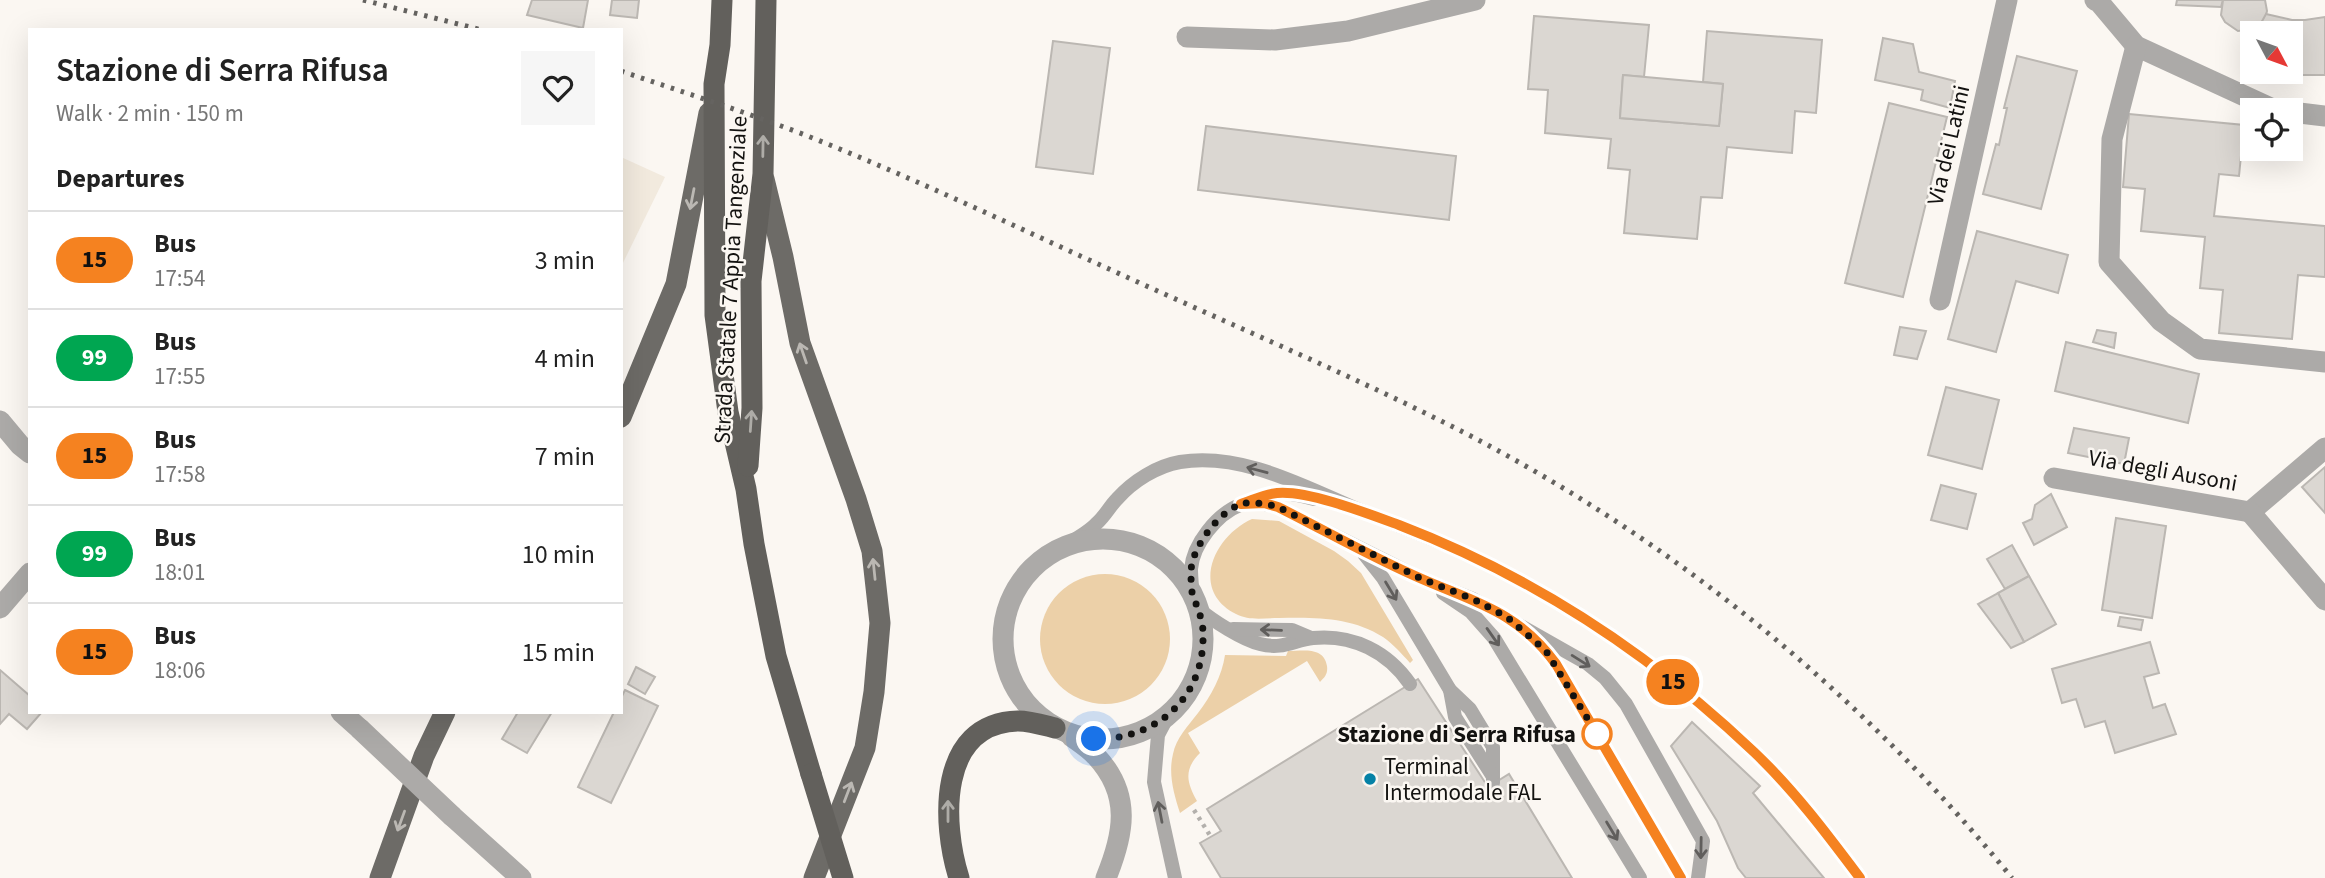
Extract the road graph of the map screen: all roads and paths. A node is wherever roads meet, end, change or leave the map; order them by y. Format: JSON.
{"nodes":[{"id":1,"x":722,"y":0,"type":"edge"},
{"id":2,"x":766,"y":0,"type":"edge"},
{"id":3,"x":1475,"y":0,"type":"edge"},
{"id":4,"x":2007,"y":0,"type":"edge"},
{"id":5,"x":2095,"y":0,"type":"edge"},
{"id":6,"x":1187,"y":37,"type":"dead end"},
{"id":7,"x":2136,"y":46,"type":"junction"},
{"id":8,"x":715,"y":84,"type":"junction"},
{"id":9,"x":2249,"y":98,"type":"edge"},
{"id":10,"x":2303,"y":113,"type":"edge"},
{"id":11,"x":2325,"y":116,"type":"edge"},
{"id":12,"x":762,"y":174,"type":"junction"},
{"id":13,"x":1940,"y":300,"type":"dead end"},
{"id":14,"x":2325,"y":362,"type":"edge"},
{"id":15,"x":623,"y":412,"type":"edge"},
{"id":16,"x":0,"y":421,"type":"edge"},
{"id":17,"x":2325,"y":448,"type":"edge"},
{"id":18,"x":28,"y":451,"type":"edge"},
{"id":19,"x":2054,"y":478,"type":"dead end"},
{"id":20,"x":746,"y":489,"type":"junction"},
{"id":21,"x":1241,"y":504,"type":"junction"},
{"id":22,"x":1366,"y":512,"type":"junction"},
{"id":23,"x":2250,"y":512,"type":"junction"},
{"id":24,"x":1345,"y":541,"type":"junction"},
{"id":25,"x":1062,"y":547,"type":"junction"},
{"id":26,"x":28,"y":575,"type":"edge"},
{"id":27,"x":1422,"y":579,"type":"junction"},
{"id":28,"x":1196,"y":600,"type":"junction"},
{"id":29,"x":2325,"y":600,"type":"edge"},
{"id":30,"x":0,"y":608,"type":"edge"},
{"id":31,"x":1507,"y":617,"type":"junction"},
{"id":32,"x":1410,"y":684,"type":"dead end"},
{"id":33,"x":343,"y":714,"type":"edge"},
{"id":34,"x":444,"y":714,"type":"edge"},
{"id":35,"x":1168,"y":716,"type":"junction"},
{"id":36,"x":1062,"y":731,"type":"junction"},
{"id":37,"x":1493,"y":780,"type":"dead end"},
{"id":38,"x":1194,"y":810,"type":"dead end"},
{"id":39,"x":1211,"y":837,"type":"dead end"},
{"id":40,"x":510,"y":874,"type":"edge"},
{"id":41,"x":380,"y":878,"type":"edge"},
{"id":42,"x":814,"y":878,"type":"edge"},
{"id":43,"x":843,"y":878,"type":"edge"},
{"id":44,"x":959,"y":878,"type":"edge"},
{"id":45,"x":1106,"y":878,"type":"edge"},
{"id":46,"x":1175,"y":878,"type":"edge"},
{"id":47,"x":1640,"y":878,"type":"edge"},
{"id":48,"x":1681,"y":878,"type":"edge"},
{"id":49,"x":1698,"y":878,"type":"edge"},
{"id":50,"x":1860,"y":878,"type":"edge"}],
"edges":[{"from":1,"to":8,"type":"highway","name":"Strada Statale 7 Appia Tangenziale"},
{"from":12,"to":2,"type":"highway","name":"Strada Statale 7 Appia Tangenziale","one_way":true},
{"from":3,"to":6,"type":"street"},
{"from":4,"to":13,"type":"street","name":"Via dei Latini"},
{"from":5,"to":7,"type":"street"},
{"from":7,"to":9,"type":"street"},
{"from":7,"to":14,"type":"street"},
{"from":8,"to":15,"type":"main road","one_way":true},
{"from":8,"to":20,"type":"highway","name":"Strada Statale 7 Appia Tangenziale"},
{"from":10,"to":11,"type":"street"},
{"from":20,"to":12,"type":"highway","name":"Strada Statale 7 Appia Tangenziale","one_way":true},
{"from":42,"to":12,"type":"main road","one_way":true},
{"from":16,"to":18,"type":"street"},
{"from":17,"to":23,"type":"street","name":"Via degli Ausoni"},
{"from":19,"to":23,"type":"street","name":"Via degli Ausoni"},
{"from":20,"to":43,"type":"highway","bridge":true},
{"from":21,"to":22,"type":"lane"},
{"from":21,"to":24,"type":"lane"},
{"from":21,"to":28,"type":"lane"},
{"from":22,"to":25,"type":"lane","one_way":true},
{"from":22,"to":50,"type":"lane"},
{"from":23,"to":29,"type":"street"},
{"from":24,"to":27,"type":"lane"},
{"from":24,"to":37,"type":"lane","one_way":true},
{"from":25,"to":28,"type":"street"},
{"from":25,"to":36,"type":"street"},
{"from":26,"to":30,"type":"street"},
{"from":27,"to":31,"type":"lane"},
{"from":27,"to":47,"type":"lane","one_way":true},
{"from":32,"to":28,"type":"lane","one_way":true},
{"from":28,"to":35,"type":"street"},
{"from":31,"to":48,"type":"lane"},
{"from":31,"to":49,"type":"lane","one_way":true},
{"from":33,"to":40,"type":"street","bridge":true},
{"from":34,"to":41,"type":"main road","one_way":true},
{"from":35,"to":36,"type":"street"},
{"from":46,"to":35,"type":"lane","one_way":true},
{"from":44,"to":36,"type":"highway","one_way":true},
{"from":36,"to":45,"type":"street"},
{"from":38,"to":39,"type":"path"}]}
